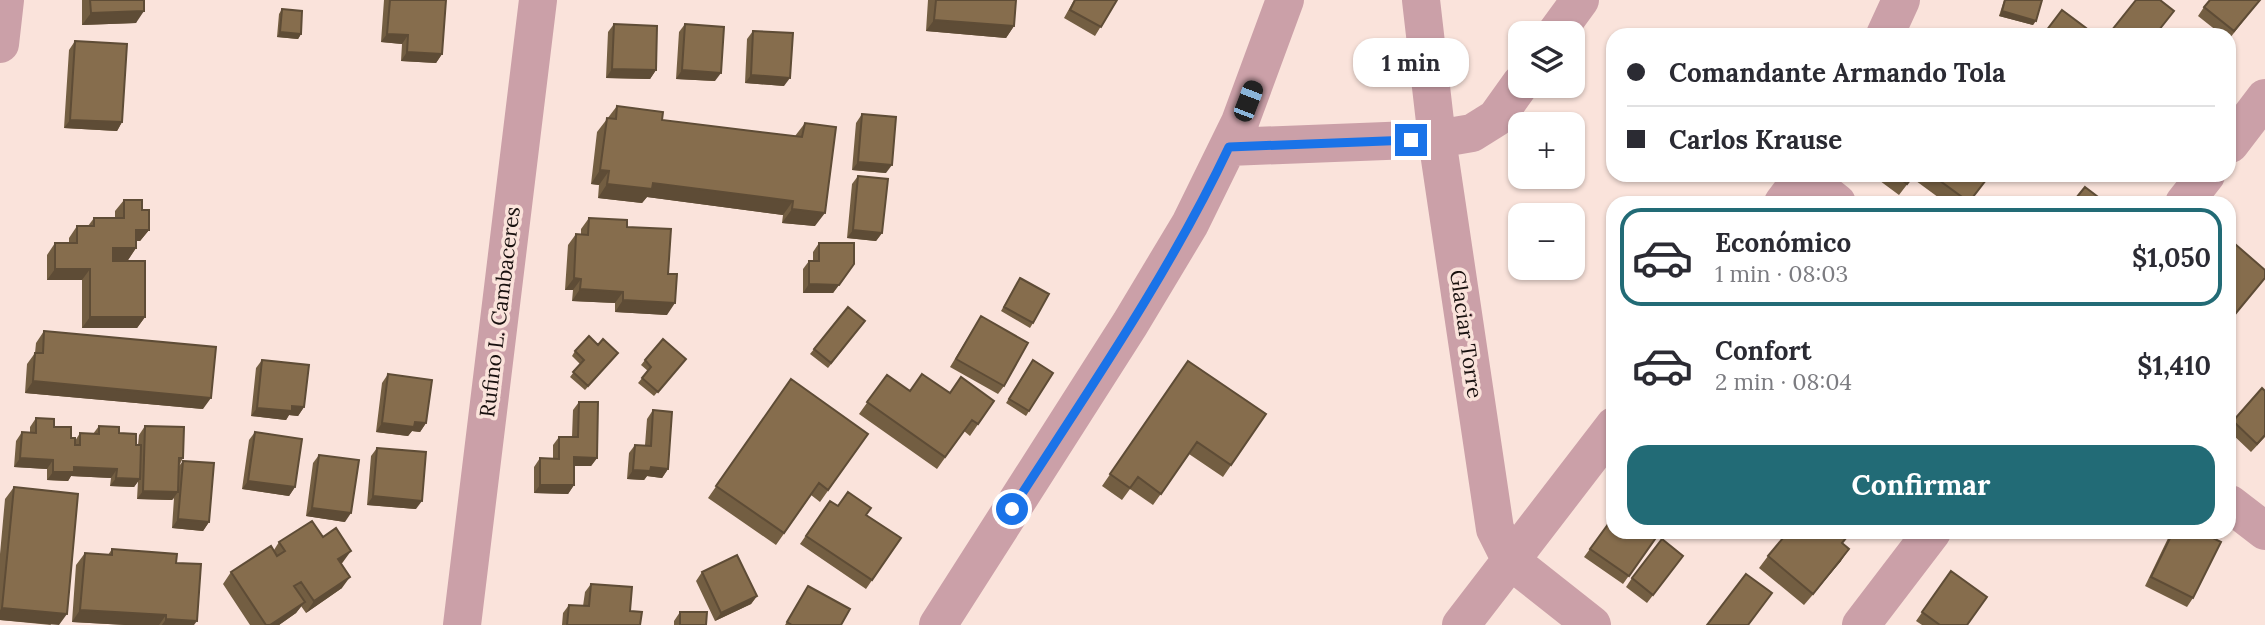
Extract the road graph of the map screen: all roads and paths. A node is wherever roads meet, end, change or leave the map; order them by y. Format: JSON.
{"nodes":[{"id":1,"x":538,"y":0,"type":"edge"},
{"id":2,"x":1285,"y":0,"type":"edge"},
{"id":3,"x":1421,"y":0,"type":"edge"},
{"id":4,"x":1580,"y":0,"type":"edge"},
{"id":5,"x":1901,"y":0,"type":"edge"},
{"id":6,"x":1565,"y":21,"type":"edge"},
{"id":7,"x":1888,"y":28,"type":"edge"},
{"id":8,"x":1510,"y":98,"type":"edge"},
{"id":9,"x":2265,"y":98,"type":"edge"},
{"id":10,"x":2236,"y":136,"type":"edge"},
{"id":11,"x":1437,"y":139,"type":"junction"},
{"id":12,"x":1229,"y":147,"type":"junction"},
{"id":13,"x":2200,"y":182,"type":"edge"},
{"id":14,"x":1796,"y":185,"type":"edge"},
{"id":15,"x":1821,"y":196,"type":"edge"},
{"id":16,"x":2190,"y":196,"type":"edge"},
{"id":17,"x":1606,"y":436,"type":"edge"},
{"id":18,"x":2236,"y":509,"type":"edge"},
{"id":19,"x":2265,"y":531,"type":"edge"},
{"id":20,"x":1927,"y":539,"type":"edge"},
{"id":21,"x":1511,"y":561,"type":"junction"},
{"id":22,"x":462,"y":625,"type":"edge"},
{"id":23,"x":938,"y":625,"type":"edge"},
{"id":24,"x":1461,"y":625,"type":"edge"},
{"id":25,"x":1592,"y":625,"type":"edge"},
{"id":26,"x":1861,"y":625,"type":"edge"}],
"edges":[{"from":1,"to":22,"type":"street","name":"Rufino L. Cambaceres"},
{"from":2,"to":12,"type":"street"},
{"from":3,"to":11,"type":"street","name":"Glaciar Torre"},
{"from":4,"to":6,"type":"street"},
{"from":5,"to":7,"type":"street"},
{"from":8,"to":11,"type":"street"},
{"from":9,"to":10,"type":"street"},
{"from":11,"to":12,"type":"street"},
{"from":11,"to":21,"type":"street","name":"Glaciar Torre"},
{"from":12,"to":23,"type":"street"},
{"from":13,"to":16,"type":"street"},
{"from":14,"to":15,"type":"street"},
{"from":17,"to":21,"type":"street"},
{"from":18,"to":19,"type":"street"},
{"from":20,"to":26,"type":"street"},
{"from":21,"to":24,"type":"street"},
{"from":21,"to":25,"type":"street","name":"Glaciar Torre"}]}
